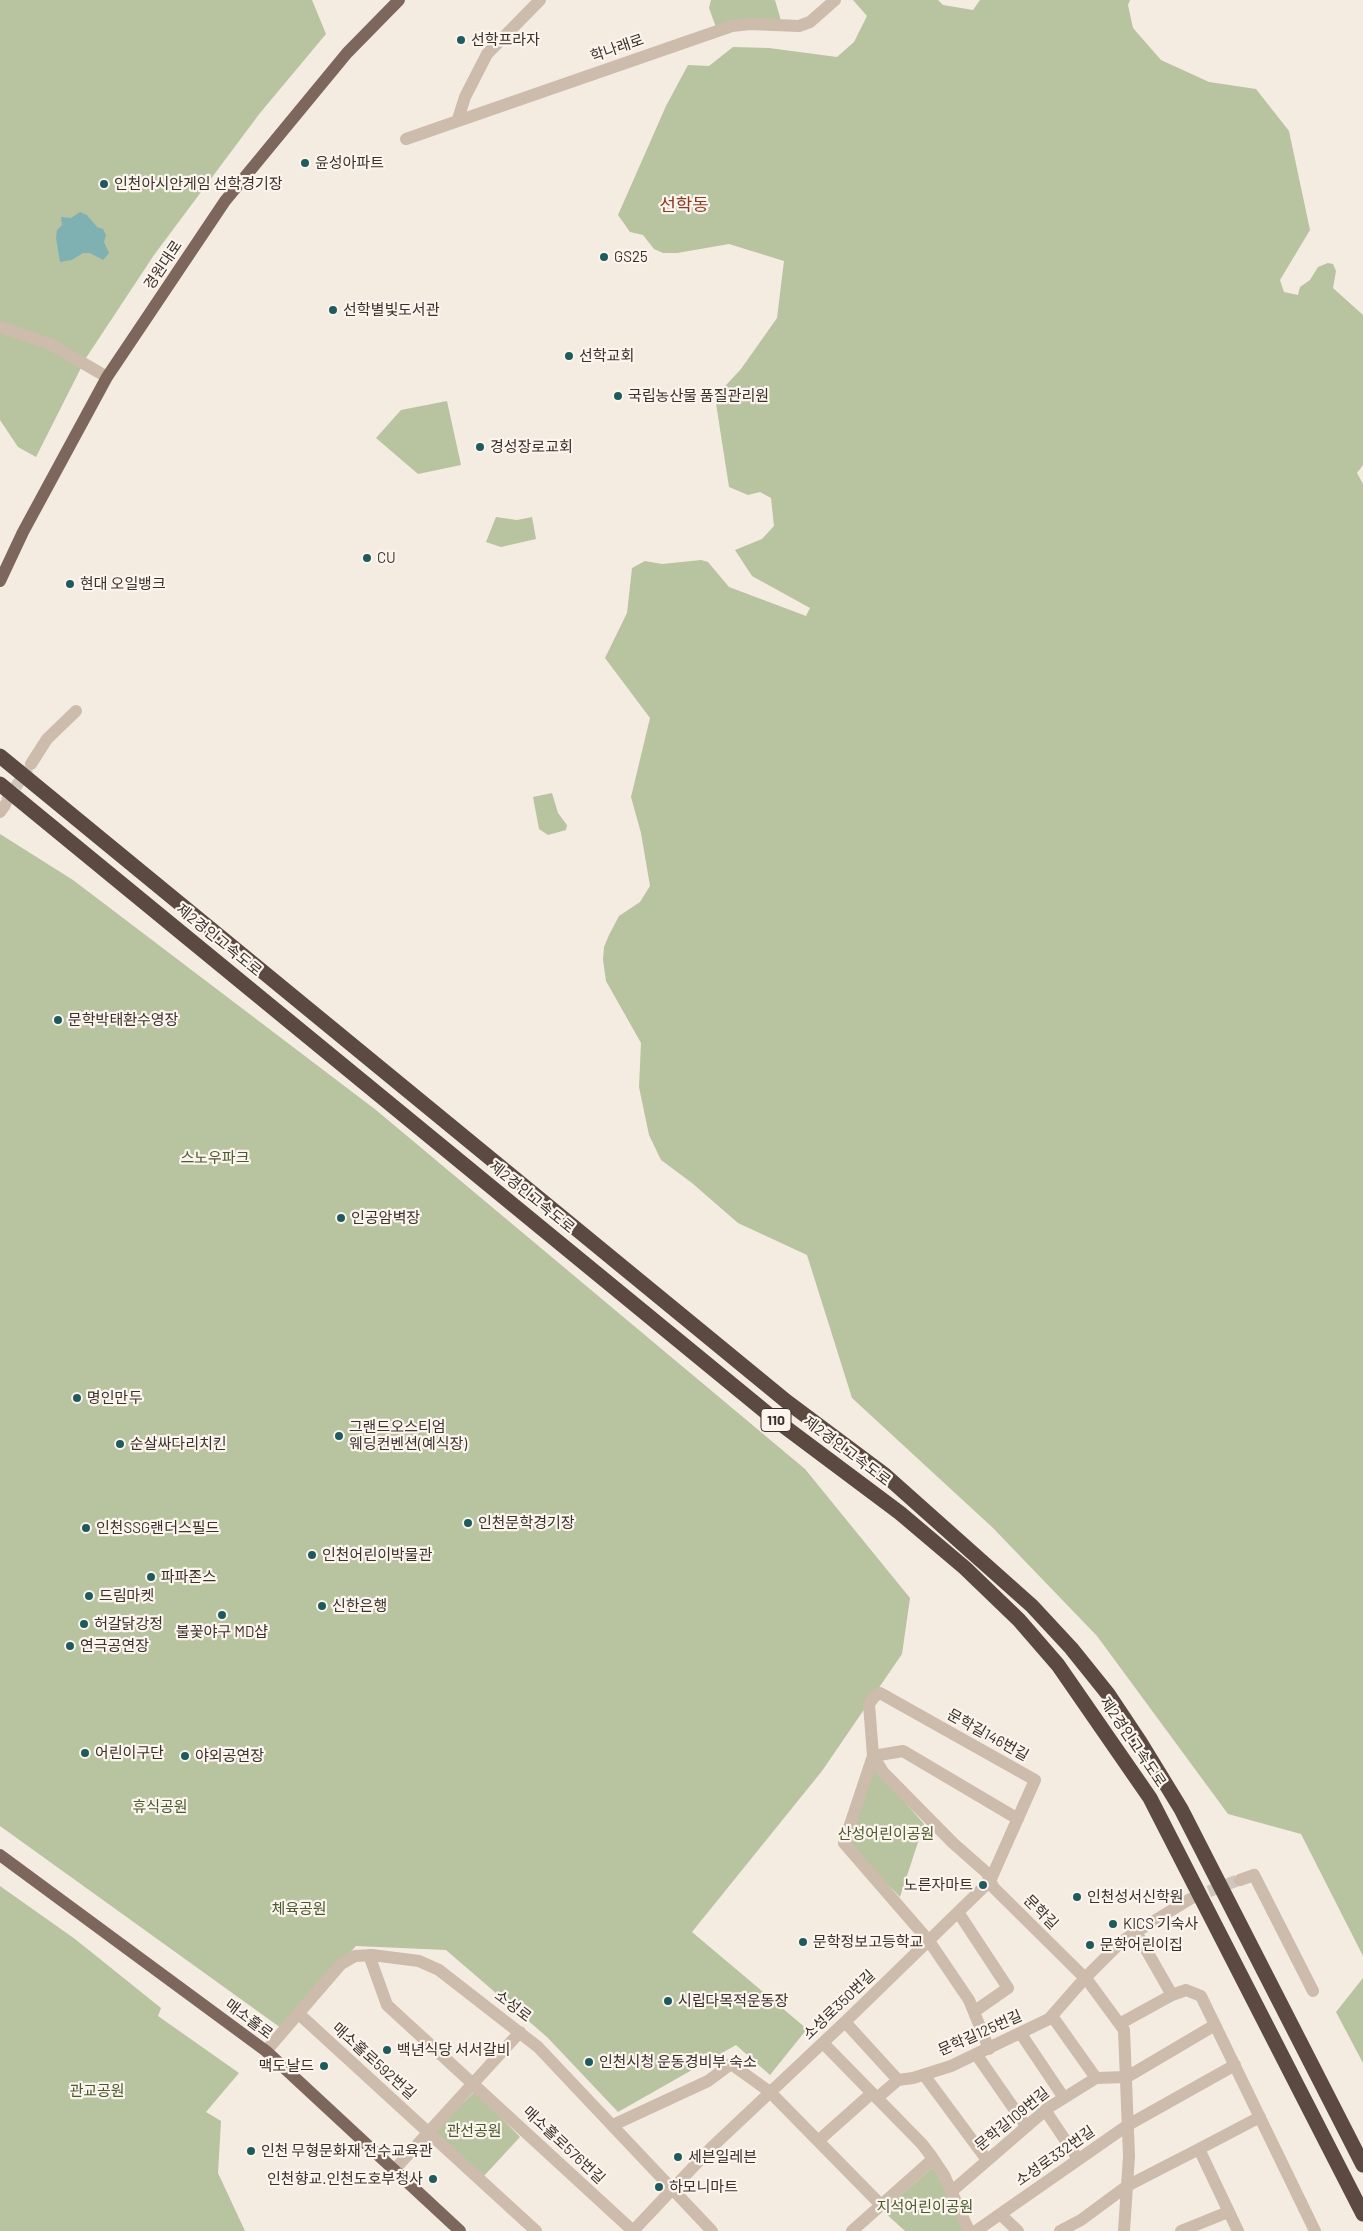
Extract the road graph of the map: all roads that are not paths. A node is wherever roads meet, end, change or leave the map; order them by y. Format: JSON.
{"nodes":[{"id":1,"x":399,"y":0,"type":"edge"},
{"id":2,"x":540,"y":0,"type":"edge"},
{"id":3,"x":835,"y":0,"type":"edge"},
{"id":4,"x":458,"y":120,"type":"junction"},
{"id":5,"x":406,"y":139,"type":"dead end"},
{"id":6,"x":0,"y":327,"type":"edge"},
{"id":7,"x":107,"y":378,"type":"junction"},
{"id":8,"x":0,"y":581,"type":"edge"},
{"id":9,"x":76,"y":711,"type":"dead end"},
{"id":10,"x":0,"y":756,"type":"edge"},
{"id":11,"x":31,"y":764,"type":"tunnel mouth"},
{"id":12,"x":0,"y":784,"type":"edge"},
{"id":13,"x":873,"y":1756,"type":"junction"},
{"id":14,"x":1018,"y":1819,"type":"junction"},
{"id":15,"x":0,"y":1855,"type":"edge"},
{"id":16,"x":1240,"y":1880,"type":"tunnel mouth"},
{"id":17,"x":990,"y":1881,"type":"junction"},
{"id":18,"x":1190,"y":1899,"type":"tunnel mouth"},
{"id":19,"x":958,"y":1912,"type":"junction"},
{"id":20,"x":1136,"y":1932,"type":"junction"},
{"id":21,"x":929,"y":1940,"type":"junction"},
{"id":22,"x":369,"y":1955,"type":"junction"},
{"id":23,"x":1085,"y":1978,"type":"junction"},
{"id":24,"x":1313,"y":1991,"type":"dead end"},
{"id":25,"x":1172,"y":1995,"type":"junction"},
{"id":26,"x":975,"y":2011,"type":"junction"},
{"id":27,"x":299,"y":2014,"type":"junction"},
{"id":28,"x":1052,"y":2016,"type":"junction"},
{"id":29,"x":845,"y":2022,"type":"junction"},
{"id":30,"x":1121,"y":2023,"type":"junction"},
{"id":31,"x":1215,"y":2025,"type":"junction"},
{"id":32,"x":520,"y":2032,"type":"junction"},
{"id":33,"x":1021,"y":2034,"type":"junction"},
{"id":34,"x":823,"y":2043,"type":"junction"},
{"id":35,"x":989,"y":2049,"type":"junction"},
{"id":36,"x":266,"y":2051,"type":"junction"},
{"id":37,"x":976,"y":2054,"type":"junction"},
{"id":38,"x":1235,"y":2065,"type":"junction"},
{"id":39,"x":924,"y":2075,"type":"junction"},
{"id":40,"x":1127,"y":2077,"type":"junction"},
{"id":41,"x":1096,"y":2078,"type":"junction"},
{"id":42,"x":898,"y":2080,"type":"junction"},
{"id":43,"x":473,"y":2084,"type":"junction"},
{"id":44,"x":770,"y":2092,"type":"junction"},
{"id":45,"x":874,"y":2095,"type":"junction"},
{"id":46,"x":1064,"y":2098,"type":"junction"},
{"id":47,"x":1045,"y":2110,"type":"junction"},
{"id":48,"x":1260,"y":2117,"type":"junction"},
{"id":49,"x":1128,"y":2124,"type":"junction"},
{"id":50,"x":613,"y":2126,"type":"junction"},
{"id":51,"x":1026,"y":2126,"type":"junction"},
{"id":52,"x":428,"y":2132,"type":"junction"},
{"id":53,"x":818,"y":2141,"type":"junction"},
{"id":54,"x":1199,"y":2149,"type":"junction"},
{"id":55,"x":934,"y":2159,"type":"junction"},
{"id":56,"x":1078,"y":2159,"type":"junction"},
{"id":57,"x":987,"y":2160,"type":"junction"},
{"id":58,"x":1363,"y":2166,"type":"edge"},
{"id":59,"x":394,"y":2170,"type":"junction"},
{"id":60,"x":1127,"y":2186,"type":"junction"},
{"id":61,"x":672,"y":2188,"type":"junction"},
{"id":62,"x":952,"y":2191,"type":"junction"},
{"id":63,"x":881,"y":2205,"type":"junction"},
{"id":64,"x":1228,"y":2212,"type":"junction"},
{"id":65,"x":1000,"y":2214,"type":"junction"},
{"id":66,"x":1363,"y":2214,"type":"edge"},
{"id":67,"x":460,"y":2231,"type":"edge"},
{"id":68,"x":536,"y":2231,"type":"edge"},
{"id":69,"x":633,"y":2231,"type":"edge"},
{"id":70,"x":712,"y":2231,"type":"edge"},
{"id":71,"x":852,"y":2231,"type":"edge"},
{"id":72,"x":969,"y":2231,"type":"edge"},
{"id":73,"x":976,"y":2231,"type":"edge"},
{"id":74,"x":1018,"y":2231,"type":"edge"},
{"id":75,"x":1060,"y":2231,"type":"edge"},
{"id":76,"x":1124,"y":2231,"type":"edge"},
{"id":77,"x":1181,"y":2231,"type":"edge"},
{"id":78,"x":1238,"y":2231,"type":"edge"},
{"id":79,"x":1315,"y":2231,"type":"edge"}],
"edges":[{"from":1,"to":7,"type":"main road","name":"경원대로"},
{"from":2,"to":4,"type":"street"},
{"from":3,"to":4,"type":"street","name":"학나래로"},
{"from":4,"to":5,"type":"street","name":"학나래로"},
{"from":6,"to":7,"type":"street"},
{"from":7,"to":8,"type":"main road","name":"경원대로"},
{"from":9,"to":11,"type":"street"},
{"from":10,"to":58,"type":"highway","name":"제2경인고속도로","number":"110"},
{"from":12,"to":66,"type":"highway","name":"제2경인고속도로","number":"110"},
{"from":13,"to":14,"type":"street"},
{"from":13,"to":14,"type":"street","name":"문학길146번길"},
{"from":13,"to":17,"type":"street","name":"문학길"},
{"from":13,"to":21,"type":"street"},
{"from":14,"to":17,"type":"street","name":"문학길146번길"},
{"from":15,"to":36,"type":"main road","name":"매소홀로"},
{"from":16,"to":24,"type":"street"},
{"from":17,"to":19,"type":"street","name":"소성로350번길"},
{"from":17,"to":23,"type":"street","name":"문학길"},
{"from":18,"to":20,"type":"street","name":"문학길125번길"},
{"from":19,"to":21,"type":"street","name":"소성로350번길"},
{"from":19,"to":26,"type":"street"},
{"from":20,"to":23,"type":"street","name":"문학길125번길"},
{"from":20,"to":25,"type":"street"},
{"from":21,"to":26,"type":"street"},
{"from":21,"to":29,"type":"street","name":"소성로350번길"},
{"from":22,"to":27,"type":"street","name":"소성로"},
{"from":22,"to":32,"type":"street","name":"소성로"},
{"from":22,"to":43,"type":"street"},
{"from":23,"to":28,"type":"street","name":"문학길125번길"},
{"from":23,"to":30,"type":"street","name":"문학길"},
{"from":25,"to":30,"type":"street"},
{"from":25,"to":31,"type":"street"},
{"from":26,"to":35,"type":"street"},
{"from":27,"to":36,"type":"street","name":"소성로"},
{"from":27,"to":52,"type":"street","name":"매소홀로592번길"},
{"from":28,"to":33,"type":"street","name":"문학길125번길"},
{"from":28,"to":41,"type":"street"},
{"from":29,"to":34,"type":"street","name":"소성로350번길"},
{"from":29,"to":42,"type":"street"},
{"from":30,"to":40,"type":"street","name":"문학길"},
{"from":31,"to":38,"type":"street"},
{"from":31,"to":40,"type":"street"},
{"from":32,"to":43,"type":"street"},
{"from":32,"to":50,"type":"street","name":"소성로"},
{"from":33,"to":35,"type":"street","name":"문학길125번길"},
{"from":33,"to":46,"type":"street"},
{"from":34,"to":44,"type":"street","name":"소성로350번길"},
{"from":34,"to":45,"type":"street"},
{"from":35,"to":37,"type":"street","name":"문학길125번길"},
{"from":36,"to":59,"type":"main road","name":"매소홀로"},
{"from":37,"to":39,"type":"street","name":"문학길125번길"},
{"from":37,"to":51,"type":"street"},
{"from":38,"to":48,"type":"street"},
{"from":38,"to":49,"type":"street","name":"소성로332번길"},
{"from":39,"to":42,"type":"street","name":"문학길125번길"},
{"from":39,"to":57,"type":"street"},
{"from":40,"to":41,"type":"street"},
{"from":40,"to":49,"type":"street","name":"문학길"},
{"from":41,"to":46,"type":"street","name":"문학길109번길"},
{"from":42,"to":45,"type":"street","name":"문학길125번길"},
{"from":43,"to":52,"type":"street"},
{"from":43,"to":69,"type":"street","name":"매소홀로576번길"},
{"from":44,"to":50,"type":"street"},
{"from":44,"to":53,"type":"street"},
{"from":44,"to":61,"type":"street","name":"소성로350번길"},
{"from":45,"to":53,"type":"street","name":"문학길125번길"},
{"from":45,"to":55,"type":"street"},
{"from":46,"to":47,"type":"street","name":"문학길109번길"},
{"from":47,"to":51,"type":"street","name":"문학길109번길"},
{"from":47,"to":56,"type":"street"},
{"from":48,"to":54,"type":"street"},
{"from":48,"to":79,"type":"street"},
{"from":49,"to":56,"type":"street","name":"소성로332번길"},
{"from":49,"to":60,"type":"street","name":"문학길"},
{"from":50,"to":61,"type":"street","name":"소성로"},
{"from":51,"to":57,"type":"street","name":"문학길109번길"},
{"from":52,"to":59,"type":"street"},
{"from":52,"to":68,"type":"street"},
{"from":53,"to":63,"type":"street"},
{"from":54,"to":60,"type":"street"},
{"from":54,"to":64,"type":"street"},
{"from":55,"to":62,"type":"street"},
{"from":55,"to":63,"type":"street"},
{"from":56,"to":65,"type":"street","name":"소성로332번길"},
{"from":57,"to":62,"type":"street","name":"문학길109번길"},
{"from":59,"to":67,"type":"main road","name":"매소홀로"},
{"from":60,"to":75,"type":"street"},
{"from":60,"to":76,"type":"street","name":"문학길"},
{"from":61,"to":69,"type":"street","name":"매소홀로576번길"},
{"from":61,"to":70,"type":"street","name":"소성로"},
{"from":62,"to":72,"type":"street"},
{"from":63,"to":71,"type":"street"},
{"from":64,"to":77,"type":"street"},
{"from":64,"to":78,"type":"street"},
{"from":65,"to":73,"type":"street","name":"소성로332번길"},
{"from":65,"to":74,"type":"street"}]}
